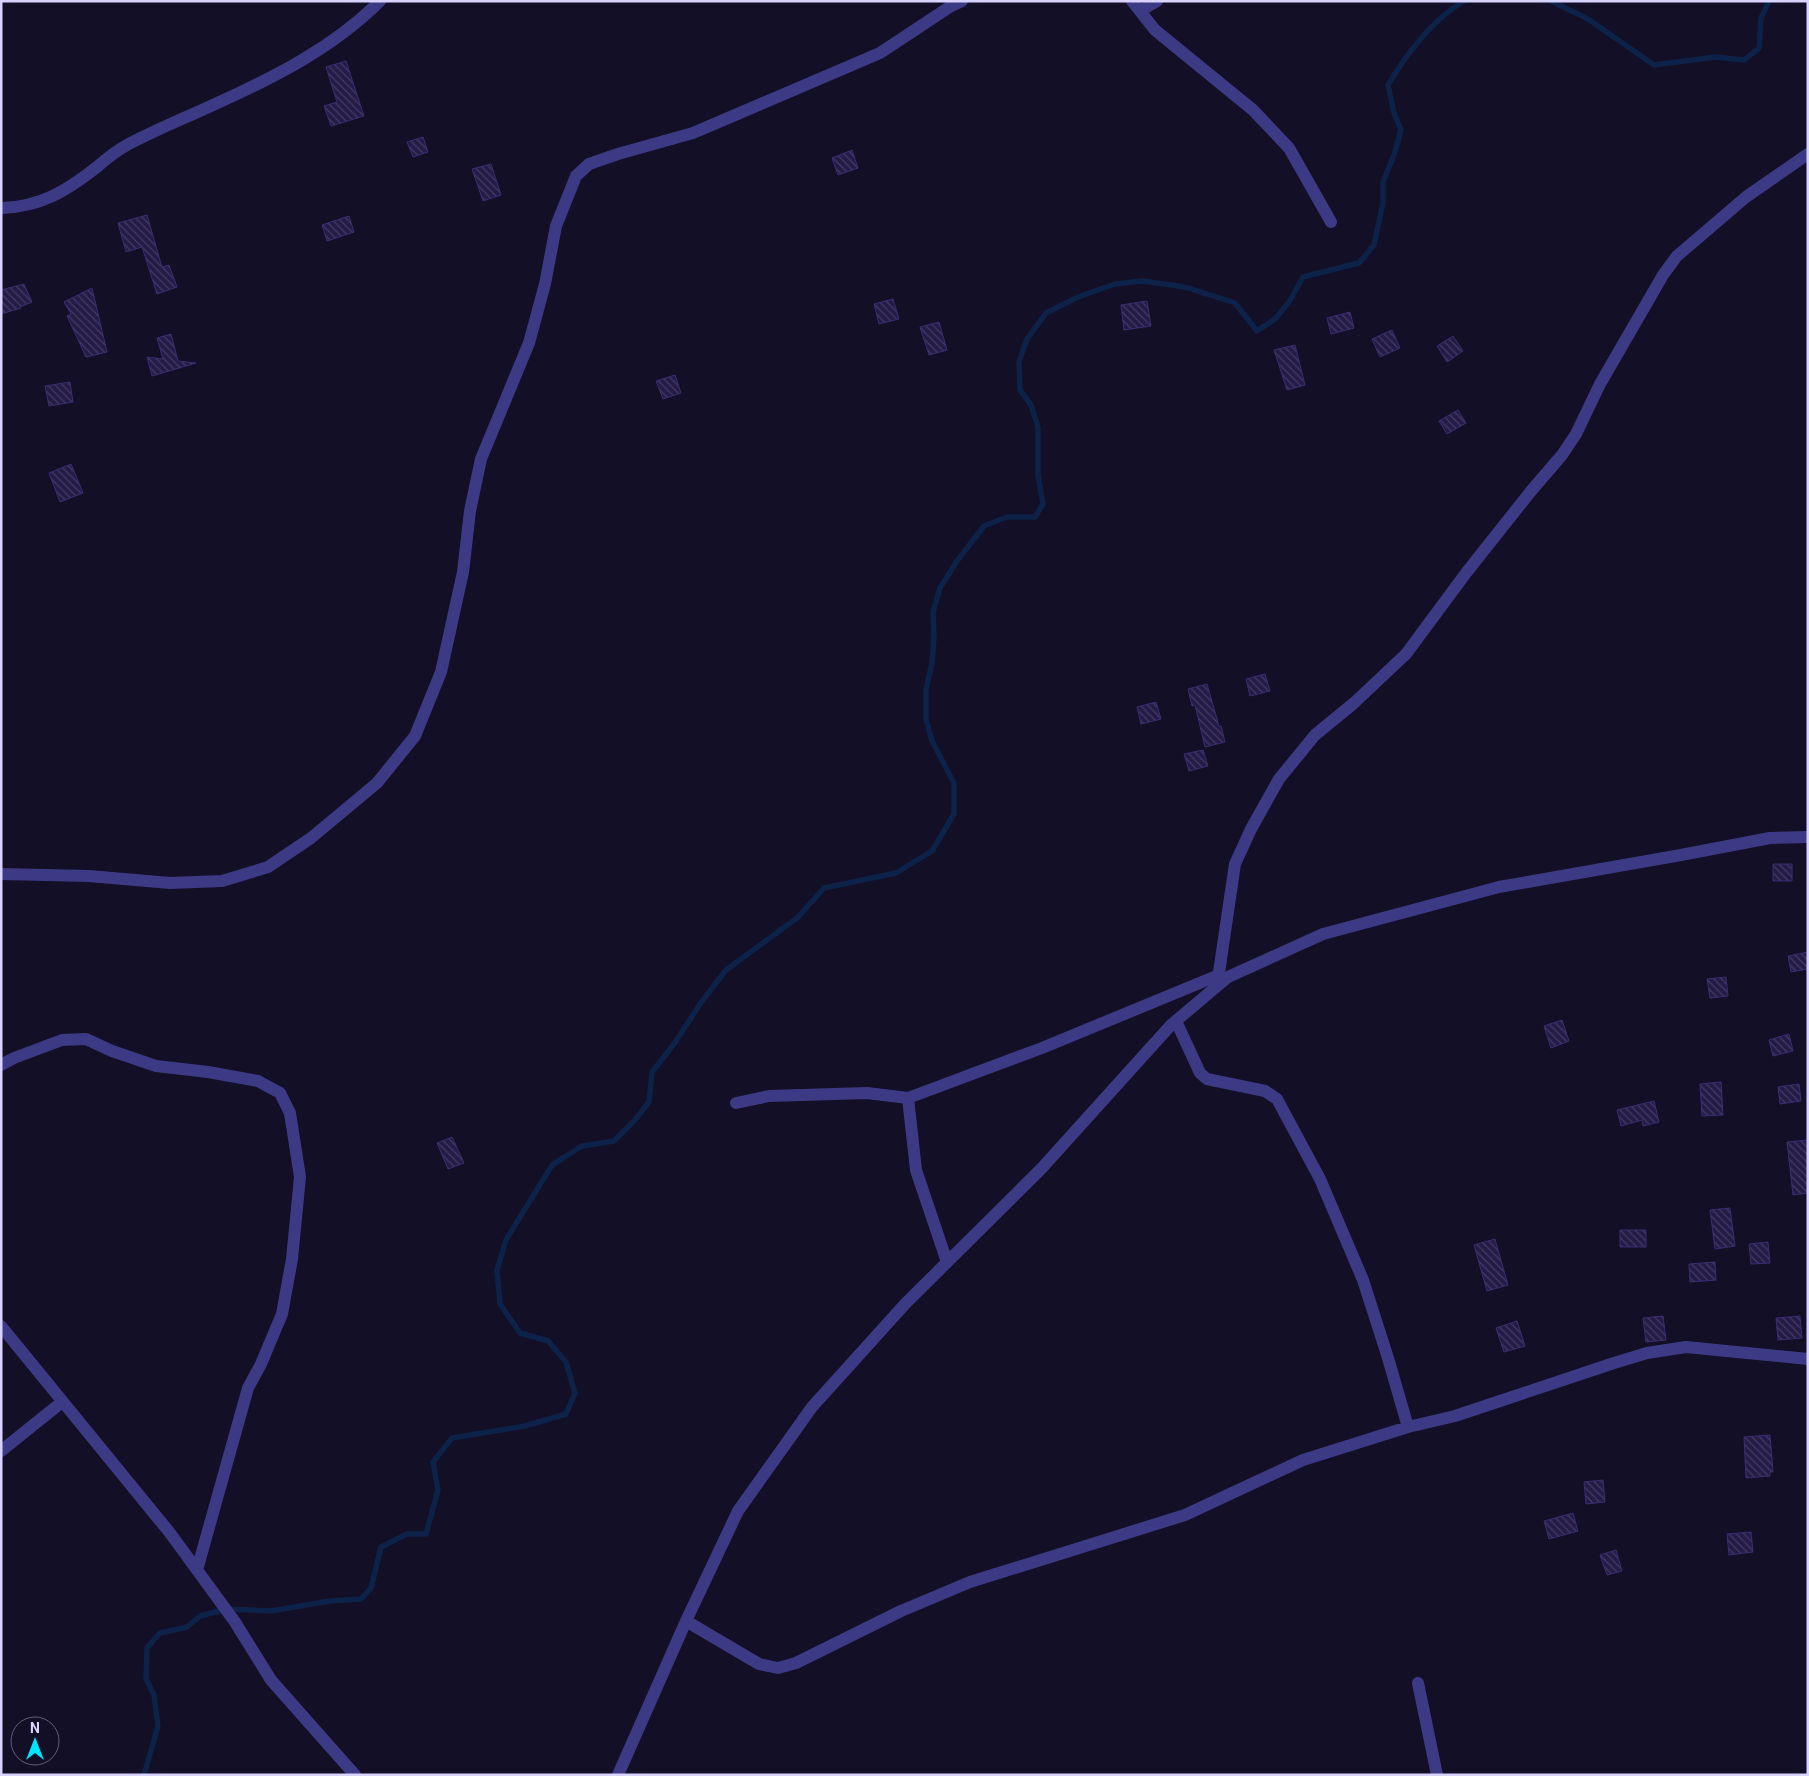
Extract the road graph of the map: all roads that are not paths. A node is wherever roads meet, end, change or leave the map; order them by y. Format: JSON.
{"nodes":[{"id":1,"x":380,"y":1,"type":"edge"},
{"id":2,"x":962,"y":1,"type":"edge"},
{"id":3,"x":1157,"y":1,"type":"edge"},
{"id":4,"x":1136,"y":6,"type":"edge"},
{"id":5,"x":1808,"y":154,"type":"edge"},
{"id":6,"x":1,"y":208,"type":"edge"},
{"id":7,"x":1331,"y":222,"type":"dead end"},
{"id":8,"x":1808,"y":837,"type":"edge"},
{"id":9,"x":1,"y":874,"type":"edge"},
{"id":10,"x":1218,"y":980,"type":"junction"},
{"id":11,"x":1176,"y":1021,"type":"junction"},
{"id":12,"x":1,"y":1065,"type":"edge"},
{"id":13,"x":908,"y":1098,"type":"junction"},
{"id":14,"x":736,"y":1103,"type":"dead end"},
{"id":15,"x":947,"y":1262,"type":"junction"},
{"id":16,"x":1,"y":1326,"type":"edge"},
{"id":17,"x":1808,"y":1358,"type":"edge"},
{"id":18,"x":62,"y":1402,"type":"junction"},
{"id":19,"x":1408,"y":1427,"type":"junction"},
{"id":20,"x":1,"y":1451,"type":"edge"},
{"id":21,"x":198,"y":1570,"type":"junction"},
{"id":22,"x":686,"y":1622,"type":"junction"},
{"id":23,"x":1418,"y":1683,"type":"dead end"},
{"id":24,"x":355,"y":1775,"type":"edge"},
{"id":25,"x":618,"y":1775,"type":"edge"},
{"id":26,"x":1437,"y":1775,"type":"edge"}],
"edges":[{"from":1,"to":6,"type":"street"},
{"from":2,"to":9,"type":"street"},
{"from":3,"to":4,"type":"street"},
{"from":4,"to":7,"type":"street"},
{"from":5,"to":10,"type":"street"},
{"from":8,"to":10,"type":"street"},
{"from":10,"to":11,"type":"street"},
{"from":10,"to":13,"type":"street"},
{"from":11,"to":15,"type":"street"},
{"from":11,"to":19,"type":"street"},
{"from":12,"to":21,"type":"street"},
{"from":13,"to":14,"type":"street"},
{"from":13,"to":15,"type":"street"},
{"from":15,"to":22,"type":"street"},
{"from":16,"to":18,"type":"street"},
{"from":17,"to":19,"type":"street"},
{"from":18,"to":20,"type":"street"},
{"from":18,"to":21,"type":"street"},
{"from":19,"to":22,"type":"street"},
{"from":21,"to":24,"type":"street"},
{"from":22,"to":25,"type":"street"},
{"from":23,"to":26,"type":"street"}]}
